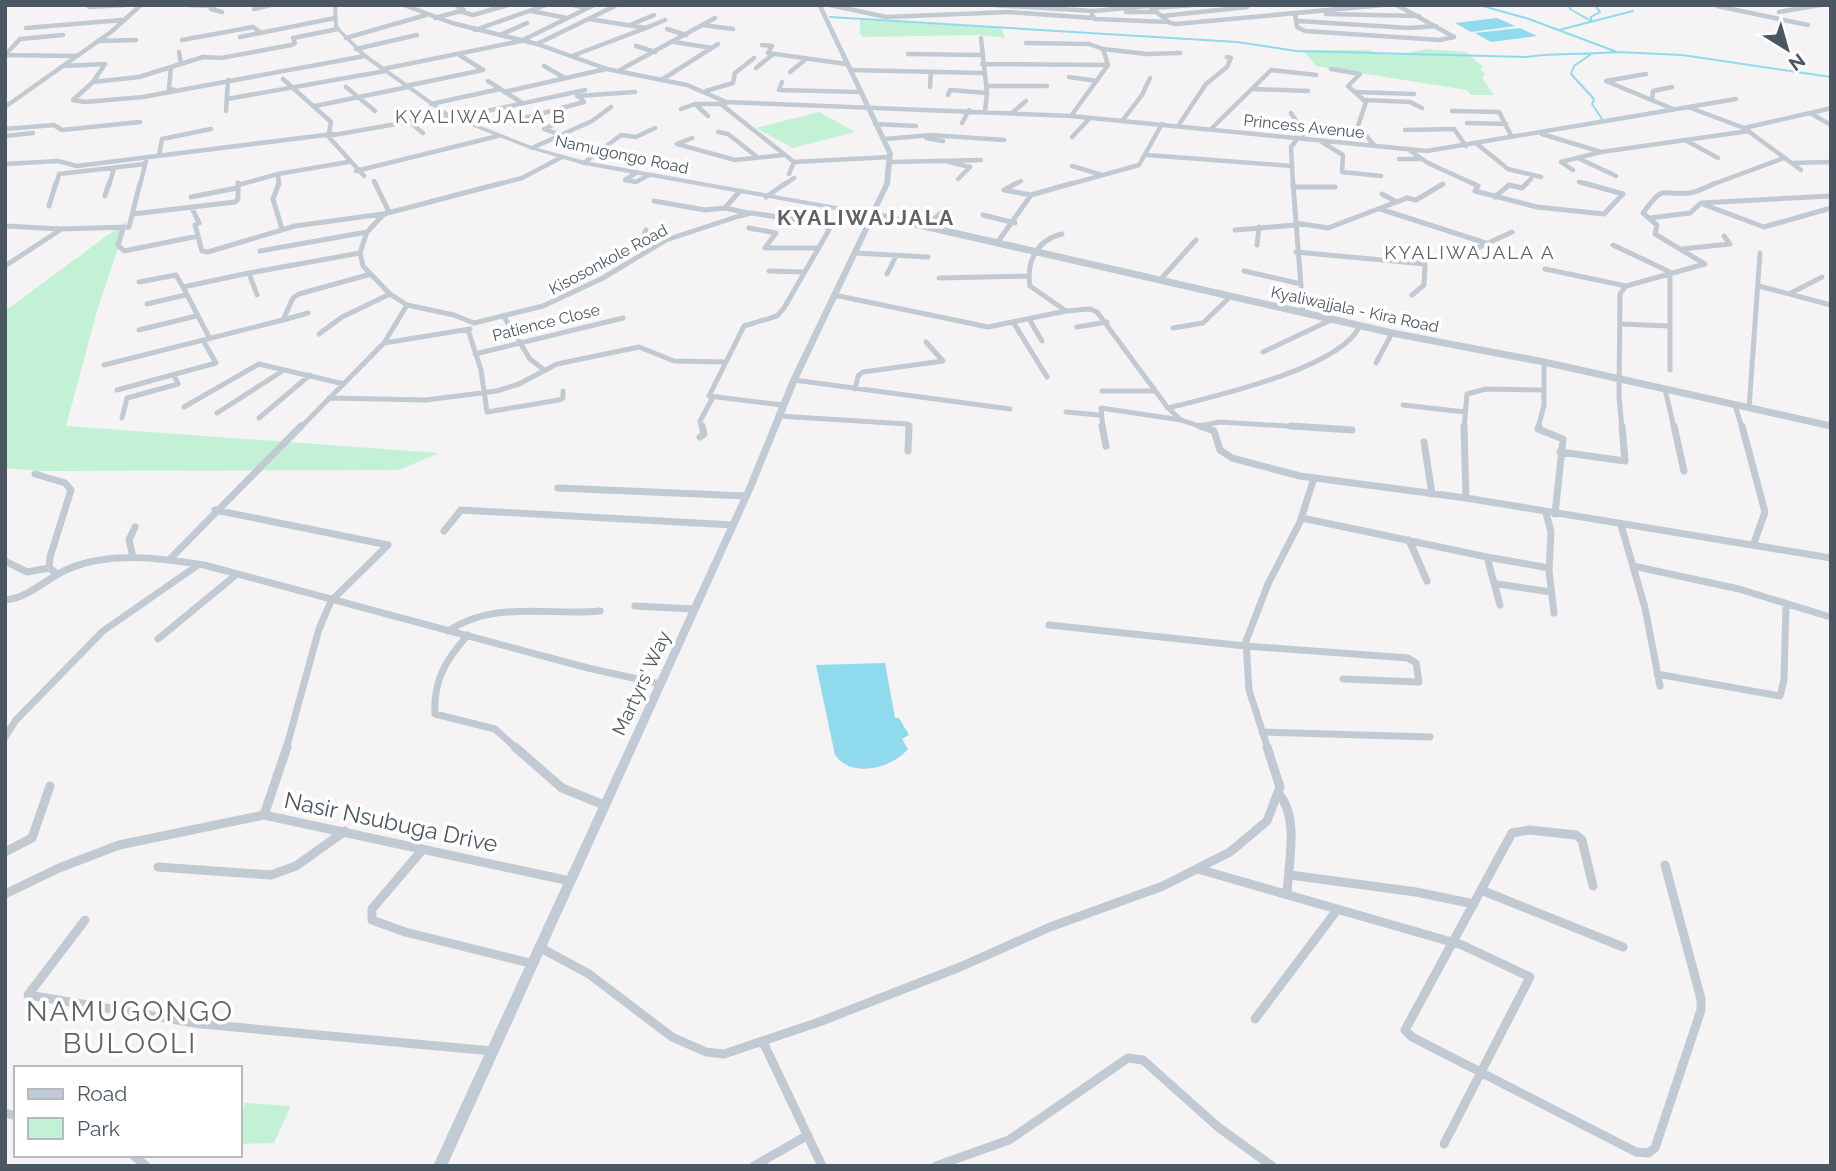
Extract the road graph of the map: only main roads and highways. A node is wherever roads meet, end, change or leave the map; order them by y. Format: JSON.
{"nodes":[{"id":1,"x":335,"y":5,"type":"edge"},
{"id":2,"x":819,"y":5,"type":"edge"},
{"id":3,"x":875,"y":215,"type":"junction"},
{"id":4,"x":440,"y":1166,"type":"edge"}],
"edges":[{"from":1,"to":3,"type":"main road","name":"Namugongo Road"},
{"from":2,"to":3,"type":"main road","name":"Martyrs' Way"},
{"from":3,"to":4,"type":"main road","name":"Martyrs' Way"}]}
